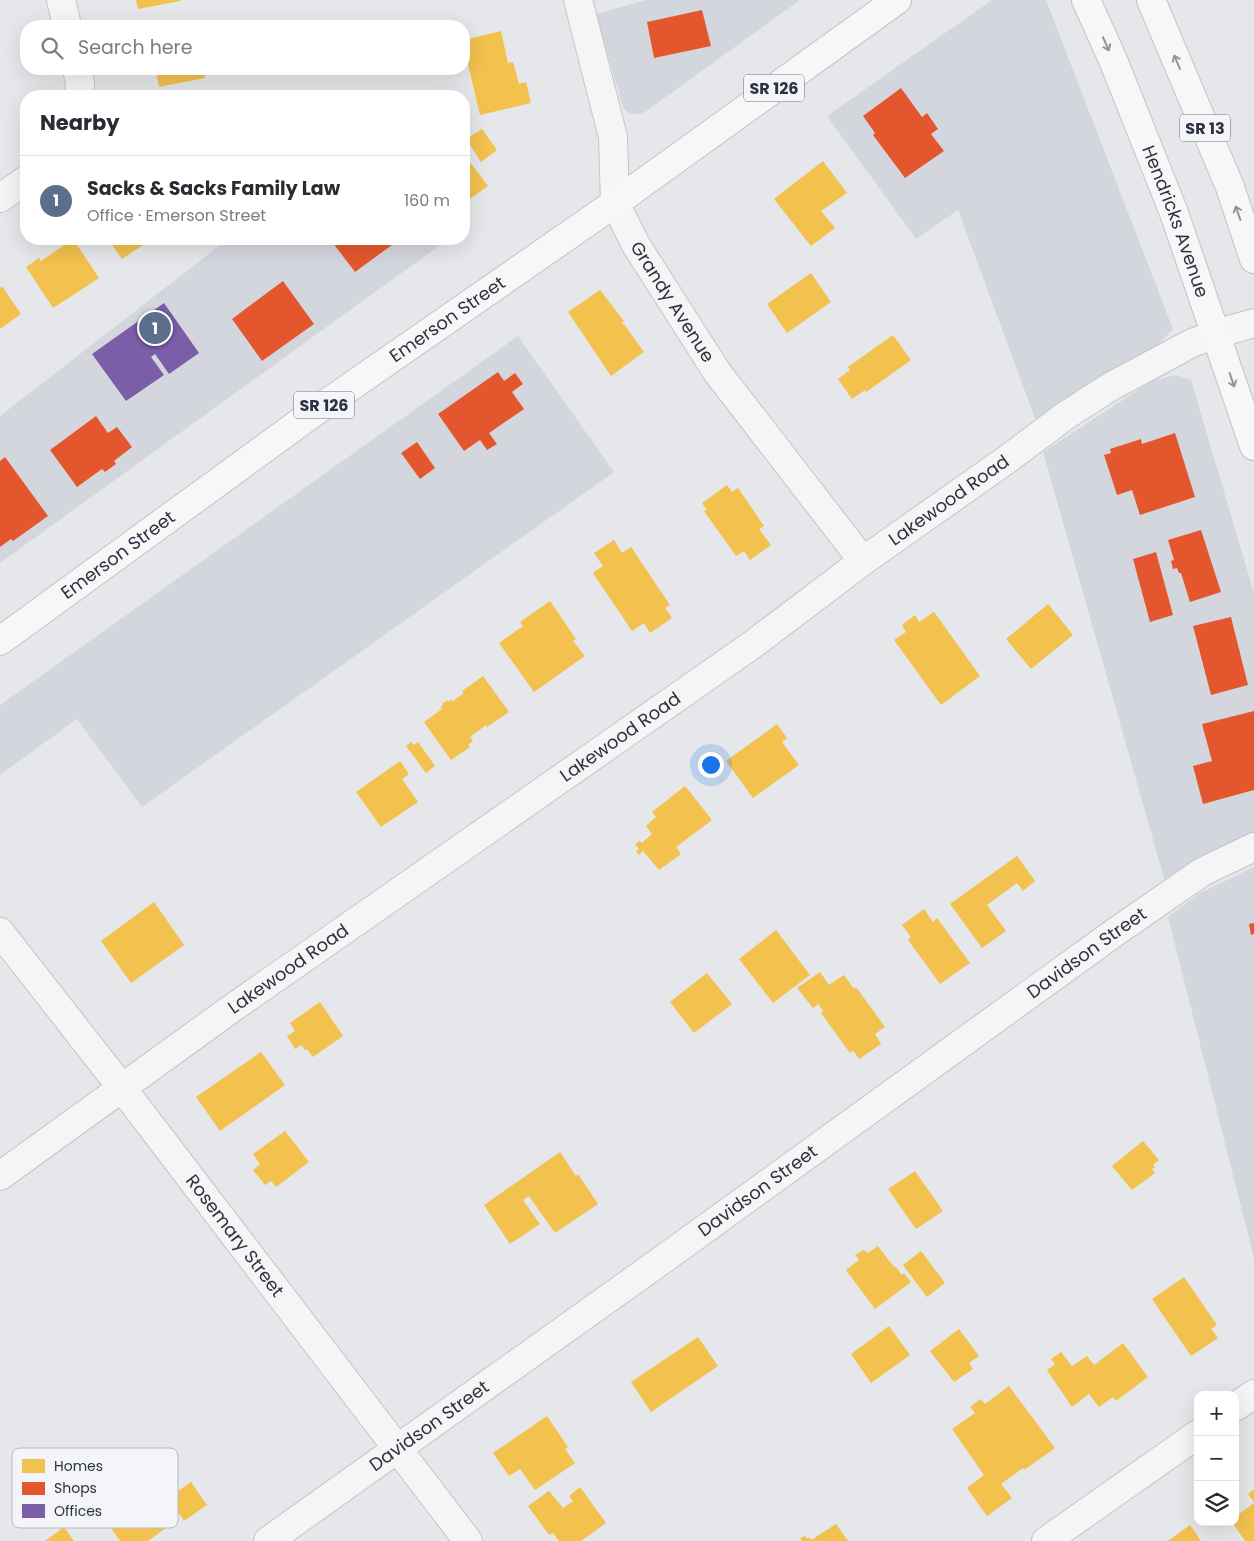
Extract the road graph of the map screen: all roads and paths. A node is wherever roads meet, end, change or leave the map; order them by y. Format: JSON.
{"nodes":[{"id":1,"x":61,"y":0,"type":"edge"},
{"id":2,"x":578,"y":0,"type":"edge"},
{"id":3,"x":897,"y":0,"type":"edge"},
{"id":4,"x":1086,"y":0,"type":"edge"},
{"id":5,"x":1151,"y":0,"type":"edge"},
{"id":6,"x":66,"y":20,"type":"edge"},
{"id":7,"x":78,"y":75,"type":"edge"},
{"id":8,"x":79,"y":90,"type":"edge"},
{"id":9,"x":20,"y":184,"type":"edge"},
{"id":10,"x":0,"y":198,"type":"edge"},
{"id":11,"x":615,"y":203,"type":"junction"},
{"id":12,"x":1254,"y":259,"type":"edge"},
{"id":13,"x":1254,"y":323,"type":"edge"},
{"id":14,"x":1216,"y":334,"type":"junction"},
{"id":15,"x":1254,"y":446,"type":"edge"},
{"id":16,"x":863,"y":562,"type":"junction"},
{"id":17,"x":0,"y":641,"type":"edge"},
{"id":18,"x":1254,"y":847,"type":"edge"},
{"id":19,"x":0,"y":932,"type":"edge"},
{"id":20,"x":122,"y":1088,"type":"junction"},
{"id":21,"x":0,"y":1176,"type":"edge"},
{"id":22,"x":1254,"y":1394,"type":"edge"},
{"id":23,"x":1239,"y":1404,"type":"edge"},
{"id":24,"x":1195,"y":1436,"type":"edge"},
{"id":25,"x":397,"y":1448,"type":"junction"},
{"id":26,"x":268,"y":1541,"type":"edge"},
{"id":27,"x":468,"y":1541,"type":"edge"},
{"id":28,"x":1046,"y":1541,"type":"edge"}],
"edges":[{"from":1,"to":6,"type":"street"},
{"from":2,"to":11,"type":"street","name":"Grandy Avenue"},
{"from":3,"to":11,"type":"main road","name":"Emerson Street","number":"SR 126"},
{"from":4,"to":14,"type":"main road","name":"Hendricks Avenue","one_way":true},
{"from":12,"to":5,"type":"main road","number":"SR 13","one_way":true},
{"from":7,"to":8,"type":"street"},
{"from":9,"to":10,"type":"street"},
{"from":11,"to":16,"type":"street","name":"Grandy Avenue"},
{"from":11,"to":17,"type":"main road","name":"Emerson Street","number":"SR 126"},
{"from":13,"to":14,"type":"street","name":"Lakewood Road"},
{"from":14,"to":15,"type":"main road","name":"Hendricks Avenue","one_way":true},
{"from":14,"to":16,"type":"street","name":"Lakewood Road"},
{"from":16,"to":20,"type":"street","name":"Lakewood Road"},
{"from":18,"to":25,"type":"street","name":"Davidson Street"},
{"from":19,"to":20,"type":"street","name":"Rosemary Street"},
{"from":20,"to":21,"type":"street","name":"Lakewood Road"},
{"from":20,"to":25,"type":"street","name":"Rosemary Street"},
{"from":22,"to":23,"type":"street"},
{"from":24,"to":28,"type":"street"},
{"from":25,"to":26,"type":"street","name":"Davidson Street"},
{"from":25,"to":27,"type":"street","name":"Rosemary Street"}]}
